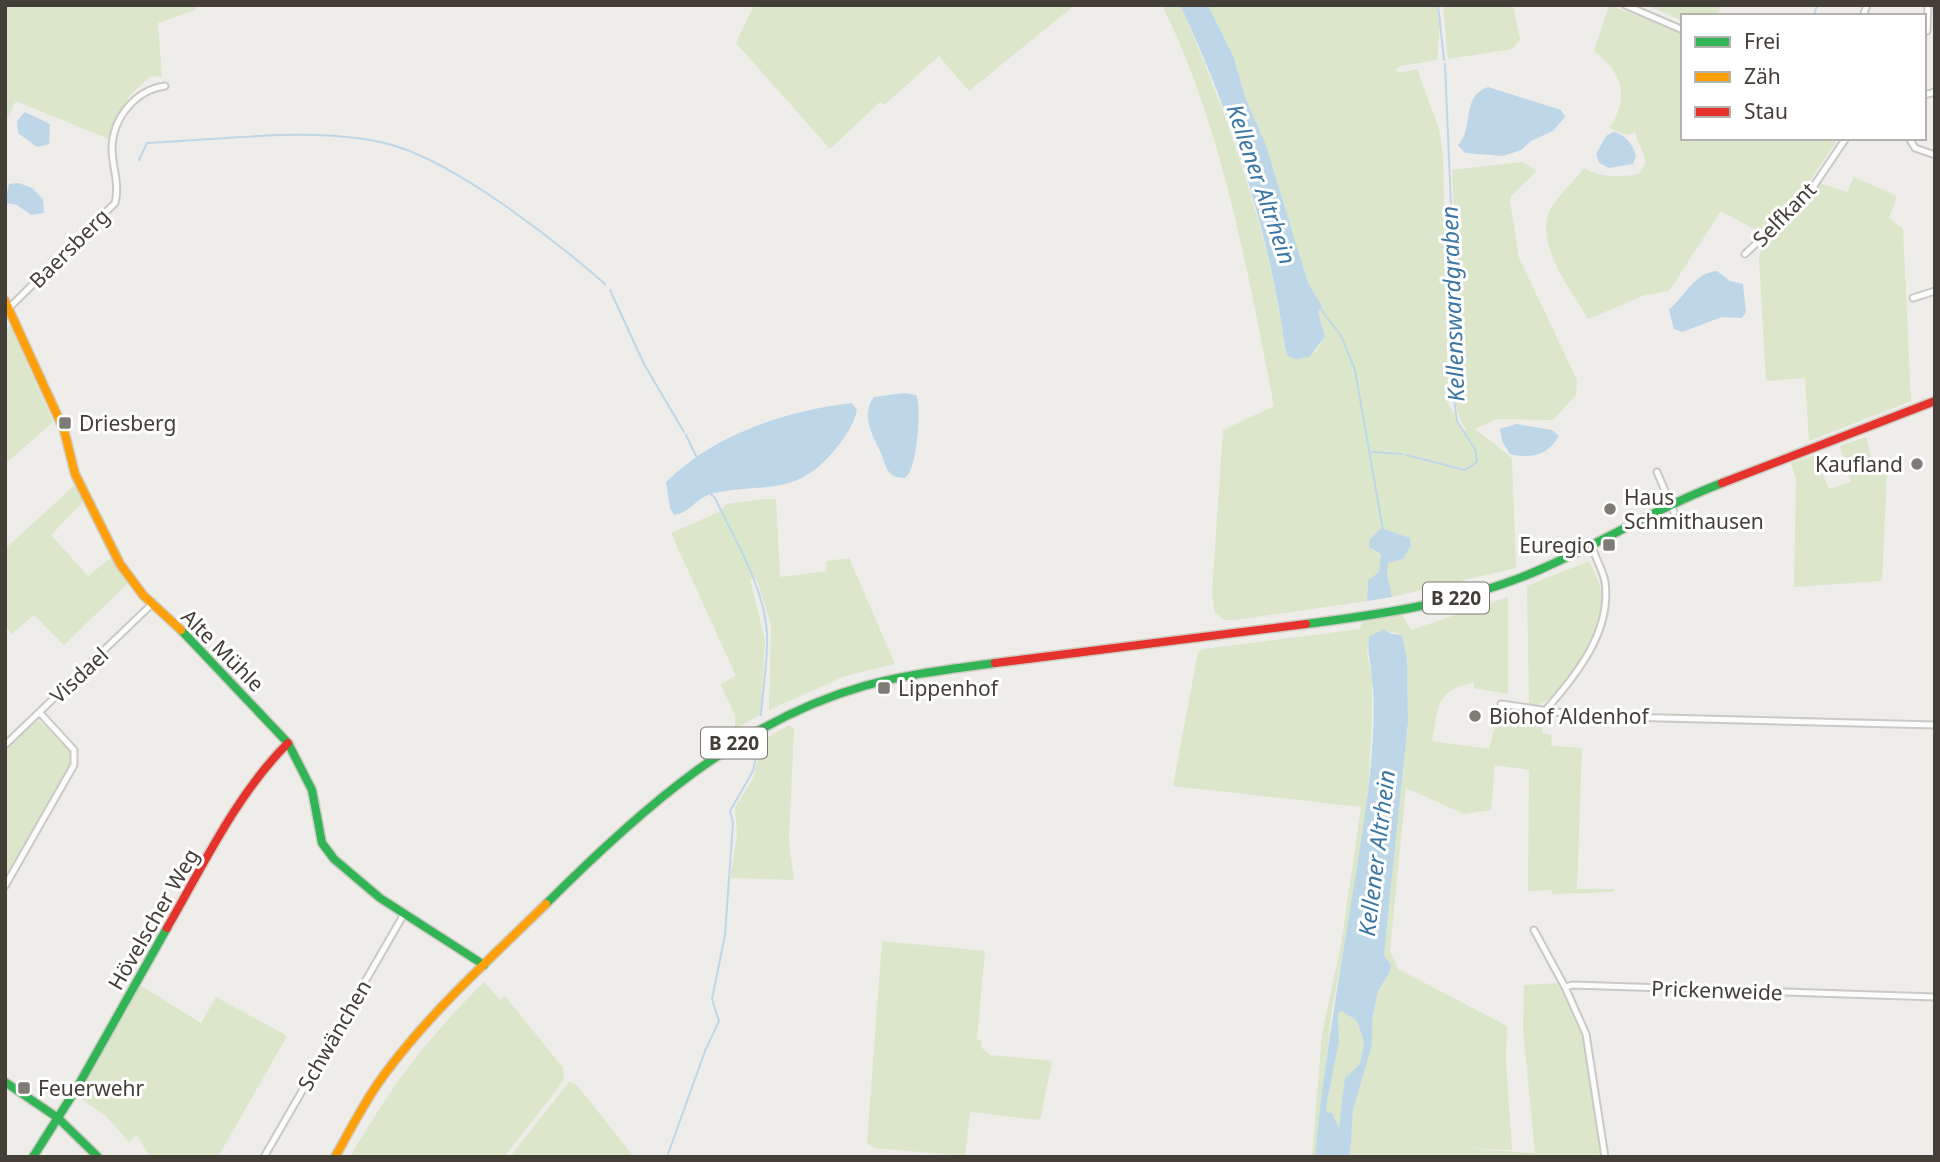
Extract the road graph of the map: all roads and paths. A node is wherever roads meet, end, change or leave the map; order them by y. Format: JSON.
{"nodes":[{"id":1,"x":1625,"y":5,"type":"edge"},
{"id":2,"x":1928,"y":5,"type":"edge"},
{"id":3,"x":1681,"y":29,"type":"edge"},
{"id":4,"x":1927,"y":31,"type":"dead end"},
{"id":5,"x":165,"y":86,"type":"dead end"},
{"id":6,"x":1845,"y":140,"type":"edge"},
{"id":7,"x":1910,"y":140,"type":"edge"},
{"id":8,"x":1935,"y":155,"type":"edge"},
{"id":9,"x":1745,"y":254,"type":"dead end"},
{"id":10,"x":1935,"y":291,"type":"edge"},
{"id":11,"x":1913,"y":298,"type":"dead end"},
{"id":12,"x":8,"y":304,"type":"edge"},
{"id":13,"x":1935,"y":401,"type":"edge"},
{"id":14,"x":1657,"y":472,"type":"dead end"},
{"id":15,"x":1672,"y":509,"type":"junction"},
{"id":16,"x":1592,"y":546,"type":"junction"},
{"id":17,"x":152,"y":604,"type":"junction"},
{"id":18,"x":1501,"y":704,"type":"dead end"},
{"id":19,"x":1544,"y":712,"type":"junction"},
{"id":20,"x":40,"y":713,"type":"junction"},
{"id":21,"x":1935,"y":724,"type":"edge"},
{"id":22,"x":288,"y":743,"type":"junction"},
{"id":23,"x":5,"y":745,"type":"edge"},
{"id":24,"x":5,"y":886,"type":"edge"},
{"id":25,"x":404,"y":914,"type":"junction"},
{"id":26,"x":1534,"y":930,"type":"dead end"},
{"id":27,"x":484,"y":965,"type":"junction"},
{"id":28,"x":1565,"y":988,"type":"junction"},
{"id":29,"x":1935,"y":997,"type":"edge"},
{"id":30,"x":5,"y":1082,"type":"edge"},
{"id":31,"x":58,"y":1118,"type":"junction"},
{"id":32,"x":33,"y":1157,"type":"edge"},
{"id":33,"x":98,"y":1157,"type":"edge"},
{"id":34,"x":264,"y":1157,"type":"edge"},
{"id":35,"x":335,"y":1157,"type":"edge"},
{"id":36,"x":1605,"y":1157,"type":"edge"}],
"edges":[{"from":1,"to":3,"type":"street"},
{"from":2,"to":4,"type":"street"},
{"from":5,"to":12,"type":"street","name":"Baersberg"},
{"from":6,"to":9,"type":"street","name":"Selfkant"},
{"from":7,"to":8,"type":"street"},
{"from":10,"to":11,"type":"street"},
{"from":12,"to":17,"type":"main road","name":"Alte Mühle"},
{"from":13,"to":15,"type":"main road","number":"B 220"},
{"from":14,"to":15,"type":"street"},
{"from":15,"to":16,"type":"main road","number":"B 220"},
{"from":16,"to":19,"type":"street"},
{"from":16,"to":27,"type":"main road","number":"B 220"},
{"from":17,"to":20,"type":"street","name":"Visdael"},
{"from":17,"to":22,"type":"main road","name":"Alte Mühle"},
{"from":18,"to":19,"type":"street"},
{"from":19,"to":21,"type":"street"},
{"from":20,"to":23,"type":"street","name":"Visdael"},
{"from":20,"to":24,"type":"street"},
{"from":22,"to":25,"type":"main road","name":"Alte Mühle"},
{"from":22,"to":31,"type":"main road","name":"Hövelscher Weg"},
{"from":25,"to":27,"type":"main road","name":"Alte Mühle"},
{"from":25,"to":34,"type":"street","name":"Schwänchen"},
{"from":26,"to":28,"type":"street"},
{"from":27,"to":35,"type":"main road","number":"B 220"},
{"from":28,"to":29,"type":"street","name":"Prickenweide"},
{"from":28,"to":36,"type":"street"},
{"from":30,"to":31,"type":"main road"},
{"from":31,"to":32,"type":"main road","name":"Hövelscher Weg"},
{"from":31,"to":33,"type":"main road"}]}
